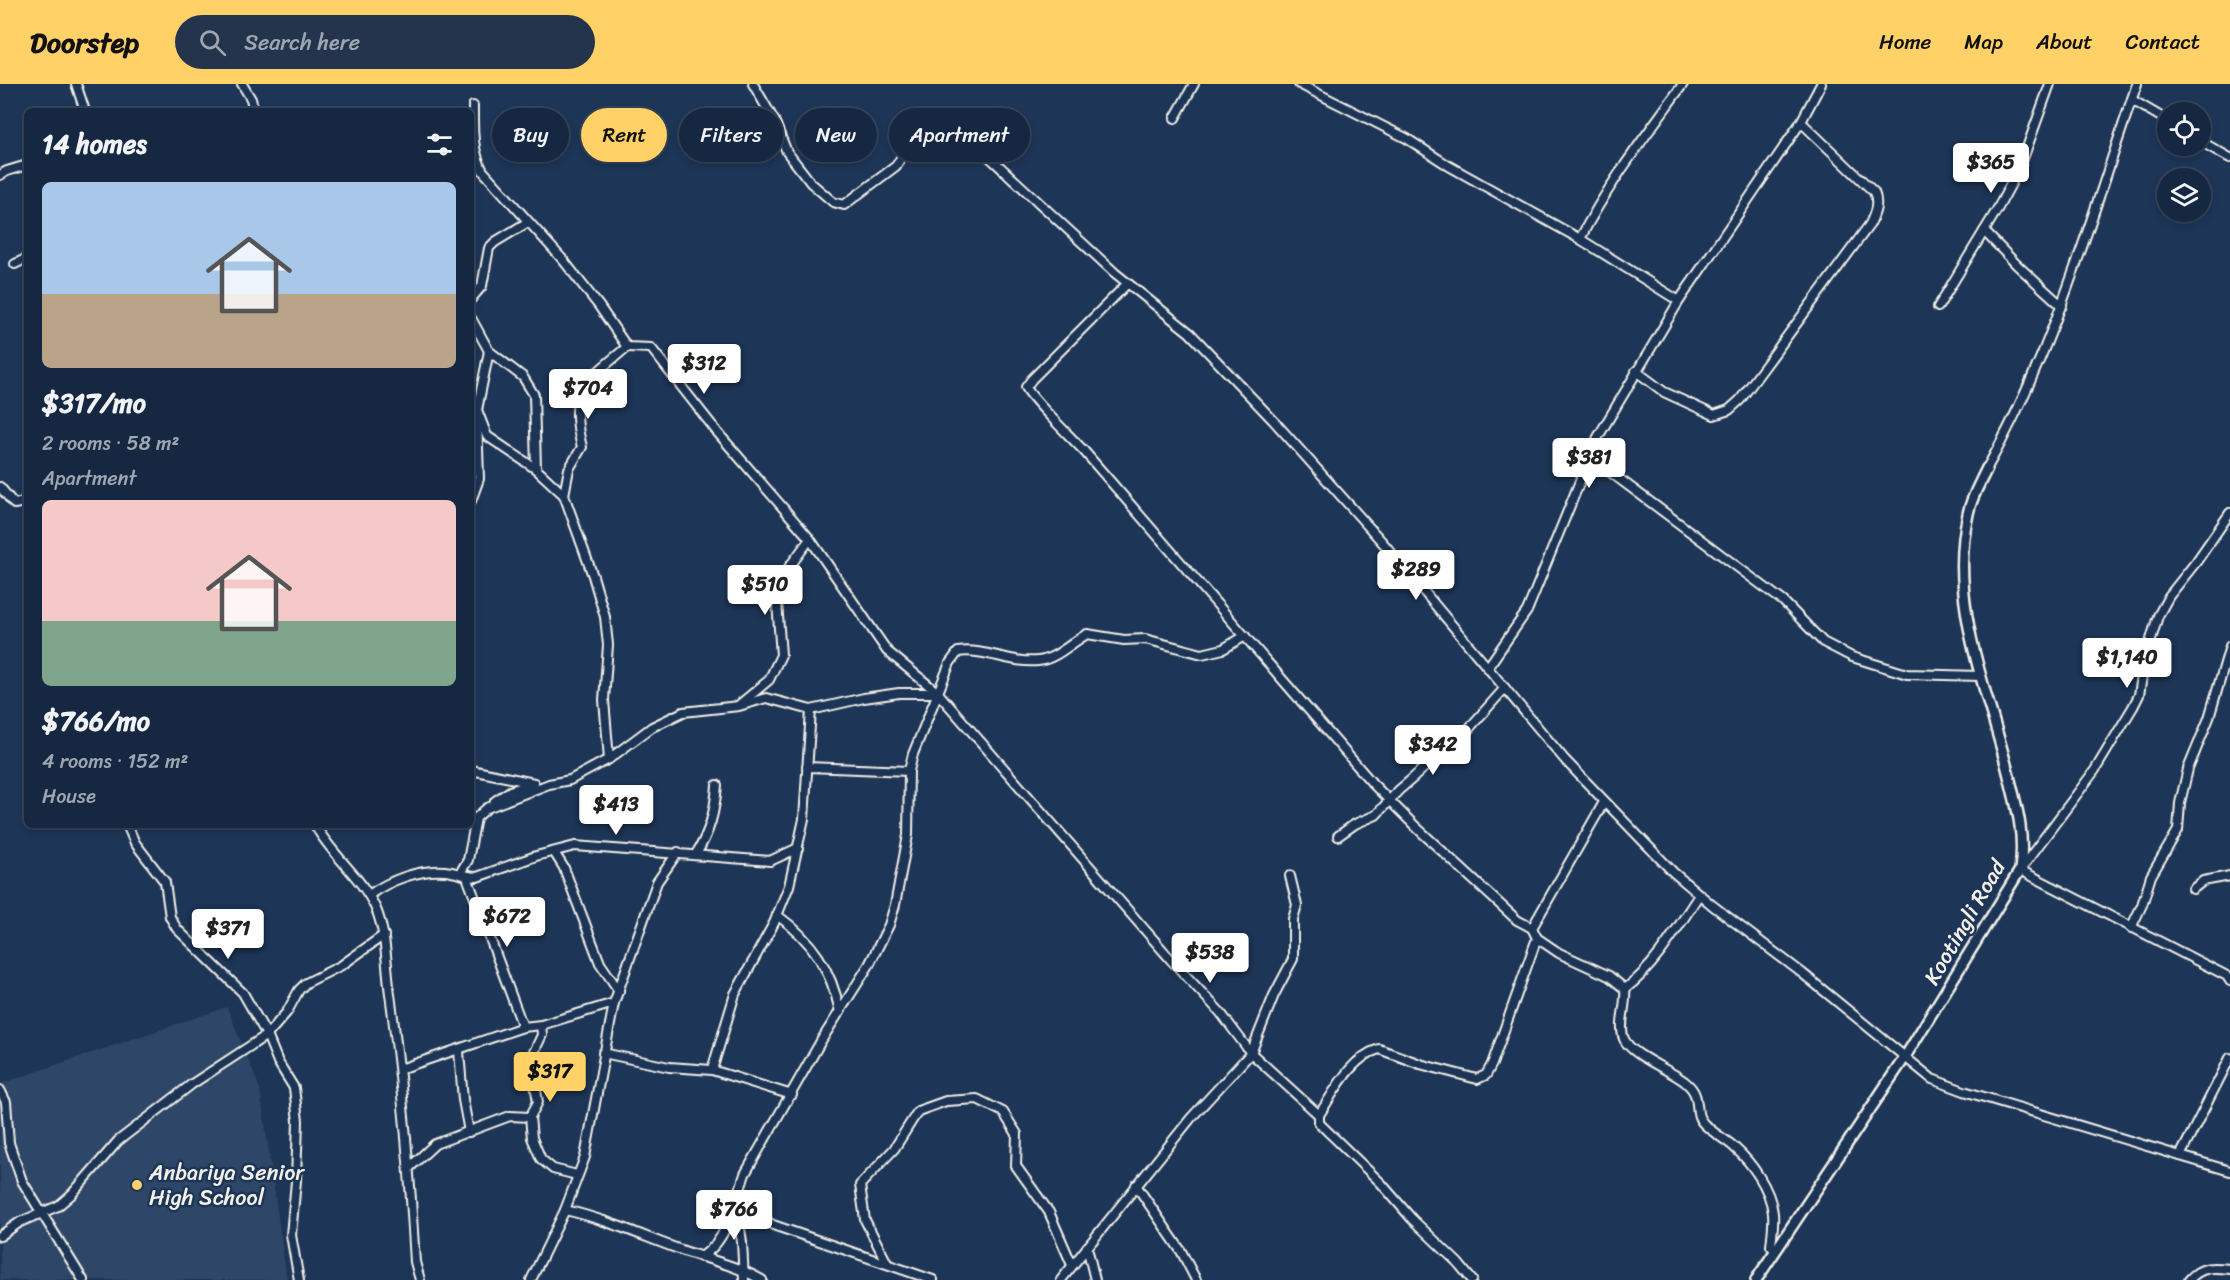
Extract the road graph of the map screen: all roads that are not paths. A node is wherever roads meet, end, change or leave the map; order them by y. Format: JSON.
{"nodes":[{"id":1,"x":75,"y":84,"type":"edge"},
{"id":2,"x":242,"y":84,"type":"edge"},
{"id":3,"x":753,"y":84,"type":"edge"},
{"id":4,"x":1194,"y":84,"type":"edge"},
{"id":5,"x":1299,"y":84,"type":"edge"},
{"id":6,"x":1683,"y":84,"type":"edge"},
{"id":7,"x":1821,"y":84,"type":"edge"},
{"id":8,"x":2050,"y":84,"type":"edge"},
{"id":9,"x":2137,"y":84,"type":"edge"},
{"id":10,"x":2132,"y":100,"type":"junction"},
{"id":11,"x":84,"y":108,"type":"edge"},
{"id":12,"x":253,"y":108,"type":"edge"},
{"id":13,"x":2157,"y":115,"type":"edge"},
{"id":14,"x":1175,"y":118,"type":"dead end"},
{"id":15,"x":1801,"y":123,"type":"junction"},
{"id":16,"x":474,"y":144,"type":"edge"},
{"id":17,"x":2211,"y":147,"type":"edge"},
{"id":18,"x":2230,"y":158,"type":"edge"},
{"id":19,"x":24,"y":166,"type":"edge"},
{"id":20,"x":0,"y":175,"type":"edge"},
{"id":21,"x":528,"y":222,"type":"junction"},
{"id":22,"x":1984,"y":231,"type":"junction"},
{"id":23,"x":1580,"y":239,"type":"junction"},
{"id":24,"x":24,"y":260,"type":"edge"},
{"id":25,"x":15,"y":264,"type":"dead end"},
{"id":26,"x":1128,"y":284,"type":"junction"},
{"id":27,"x":474,"y":295,"type":"edge"},
{"id":28,"x":1679,"y":302,"type":"junction"},
{"id":29,"x":2062,"y":306,"type":"junction"},
{"id":30,"x":1938,"y":307,"type":"dead end"},
{"id":31,"x":474,"y":324,"type":"edge"},
{"id":32,"x":627,"y":346,"type":"junction"},
{"id":33,"x":489,"y":351,"type":"junction"},
{"id":34,"x":1636,"y":371,"type":"junction"},
{"id":35,"x":477,"y":410,"type":"junction"},
{"id":36,"x":1590,"y":457,"type":"junction"},
{"id":37,"x":1987,"y":468,"type":"joint"},
{"id":38,"x":536,"y":469,"type":"junction"},
{"id":39,"x":0,"y":487,"type":"edge"},
{"id":40,"x":474,"y":494,"type":"edge"},
{"id":41,"x":564,"y":495,"type":"junction"},
{"id":42,"x":24,"y":504,"type":"edge"},
{"id":43,"x":2230,"y":513,"type":"edge"},
{"id":44,"x":810,"y":539,"type":"junction"},
{"id":45,"x":1245,"y":636,"type":"junction"},
{"id":46,"x":2230,"y":646,"type":"edge"},
{"id":47,"x":1488,"y":668,"type":"junction"},
{"id":48,"x":1980,"y":676,"type":"junction"},
{"id":49,"x":1505,"y":688,"type":"junction"},
{"id":50,"x":938,"y":693,"type":"junction"},
{"id":51,"x":739,"y":706,"type":"junction"},
{"id":52,"x":810,"y":710,"type":"junction"},
{"id":53,"x":609,"y":759,"type":"junction"},
{"id":54,"x":807,"y":767,"type":"junction"},
{"id":55,"x":474,"y":771,"type":"edge"},
{"id":56,"x":909,"y":771,"type":"junction"},
{"id":57,"x":717,"y":786,"type":"dead end"},
{"id":58,"x":1390,"y":801,"type":"junction"},
{"id":59,"x":1604,"y":802,"type":"junction"},
{"id":60,"x":487,"y":808,"type":"junction"},
{"id":61,"x":129,"y":828,"type":"edge"},
{"id":62,"x":317,"y":828,"type":"edge"},
{"id":63,"x":1338,"y":836,"type":"dead end"},
{"id":64,"x":798,"y":848,"type":"junction"},
{"id":65,"x":554,"y":852,"type":"junction"},
{"id":66,"x":678,"y":852,"type":"junction"},
{"id":67,"x":696,"y":854,"type":"junction"},
{"id":68,"x":2020,"y":870,"type":"junction"},
{"id":69,"x":463,"y":875,"type":"junction"},
{"id":70,"x":1290,"y":876,"type":"dead end"},
{"id":71,"x":2230,"y":876,"type":"edge"},
{"id":72,"x":2193,"y":889,"type":"dead end"},
{"id":73,"x":369,"y":895,"type":"junction"},
{"id":74,"x":1700,"y":895,"type":"junction"},
{"id":75,"x":777,"y":915,"type":"junction"},
{"id":76,"x":1532,"y":928,"type":"junction"},
{"id":77,"x":2131,"y":928,"type":"junction"},
{"id":78,"x":384,"y":935,"type":"junction"},
{"id":79,"x":1538,"y":938,"type":"junction"},
{"id":80,"x":2230,"y":981,"type":"edge"},
{"id":81,"x":1625,"y":989,"type":"junction"},
{"id":82,"x":619,"y":991,"type":"junction"},
{"id":83,"x":614,"y":1004,"type":"junction"},
{"id":84,"x":840,"y":1012,"type":"junction"},
{"id":85,"x":541,"y":1025,"type":"junction"},
{"id":86,"x":523,"y":1027,"type":"junction"},
{"id":87,"x":267,"y":1035,"type":"junction"},
{"id":88,"x":459,"y":1051,"type":"junction"},
{"id":89,"x":603,"y":1053,"type":"junction"},
{"id":90,"x":1251,"y":1053,"type":"junction"},
{"id":91,"x":1905,"y":1057,"type":"junction"},
{"id":92,"x":2230,"y":1058,"type":"edge"},
{"id":93,"x":400,"y":1069,"type":"junction"},
{"id":94,"x":712,"y":1070,"type":"junction"},
{"id":95,"x":0,"y":1090,"type":"edge"},
{"id":96,"x":792,"y":1095,"type":"junction"},
{"id":97,"x":1319,"y":1115,"type":"junction"},
{"id":98,"x":530,"y":1118,"type":"junction"},
{"id":99,"x":470,"y":1132,"type":"junction"},
{"id":100,"x":2180,"y":1156,"type":"junction"},
{"id":101,"x":409,"y":1168,"type":"junction"},
{"id":102,"x":2230,"y":1171,"type":"edge"},
{"id":103,"x":577,"y":1175,"type":"junction"},
{"id":104,"x":1136,"y":1185,"type":"junction"},
{"id":105,"x":736,"y":1202,"type":"junction"},
{"id":106,"x":565,"y":1210,"type":"junction"},
{"id":107,"x":43,"y":1213,"type":"junction"},
{"id":108,"x":0,"y":1236,"type":"edge"},
{"id":109,"x":1086,"y":1247,"type":"junction"},
{"id":110,"x":1775,"y":1250,"type":"junction"},
{"id":111,"x":701,"y":1257,"type":"junction"},
{"id":112,"x":887,"y":1263,"type":"junction"},
{"id":113,"x":1072,"y":1265,"type":"junction"},
{"id":114,"x":743,"y":1269,"type":"junction"},
{"id":115,"x":2230,"y":1269,"type":"edge"},
{"id":116,"x":83,"y":1280,"type":"edge"},
{"id":117,"x":299,"y":1280,"type":"edge"},
{"id":118,"x":420,"y":1280,"type":"edge"},
{"id":119,"x":531,"y":1280,"type":"edge"},
{"id":120,"x":744,"y":1280,"type":"edge"},
{"id":121,"x":762,"y":1280,"type":"edge"},
{"id":122,"x":933,"y":1280,"type":"edge"},
{"id":123,"x":1061,"y":1280,"type":"edge"},
{"id":124,"x":1095,"y":1280,"type":"edge"},
{"id":125,"x":1196,"y":1280,"type":"edge"},
{"id":126,"x":1472,"y":1280,"type":"edge"},
{"id":127,"x":1756,"y":1280,"type":"edge"},
{"id":128,"x":2189,"y":1280,"type":"edge"}],
"edges":[{"from":1,"to":11,"type":"street"},
{"from":2,"to":12,"type":"street"},
{"from":3,"to":26,"type":"street"},
{"from":4,"to":14,"type":"street"},
{"from":5,"to":23,"type":"street"},
{"from":6,"to":23,"type":"street"},
{"from":7,"to":15,"type":"street"},
{"from":8,"to":22,"type":"street"},
{"from":9,"to":10,"type":"street"},
{"from":10,"to":13,"type":"street"},
{"from":10,"to":29,"type":"street"},
{"from":15,"to":28,"type":"street"},
{"from":15,"to":34,"type":"street"},
{"from":16,"to":21,"type":"street"},
{"from":17,"to":18,"type":"street"},
{"from":19,"to":20,"type":"street"},
{"from":21,"to":27,"type":"street"},
{"from":21,"to":32,"type":"street"},
{"from":22,"to":29,"type":"street"},
{"from":22,"to":30,"type":"street"},
{"from":23,"to":28,"type":"street"},
{"from":24,"to":25,"type":"street"},
{"from":26,"to":45,"type":"street"},
{"from":26,"to":47,"type":"street"},
{"from":28,"to":34,"type":"street"},
{"from":29,"to":37,"type":"street"},
{"from":31,"to":33,"type":"street"},
{"from":32,"to":41,"type":"street"},
{"from":32,"to":44,"type":"street"},
{"from":33,"to":35,"type":"street"},
{"from":33,"to":38,"type":"street"},
{"from":34,"to":36,"type":"street"},
{"from":35,"to":38,"type":"street"},
{"from":35,"to":40,"type":"street"},
{"from":36,"to":47,"type":"street"},
{"from":36,"to":48,"type":"street"},
{"from":37,"to":48,"type":"street","name":"Kootingli Road"},
{"from":38,"to":41,"type":"street"},
{"from":39,"to":42,"type":"street"},
{"from":41,"to":53,"type":"street"},
{"from":43,"to":68,"type":"street"},
{"from":44,"to":50,"type":"street"},
{"from":44,"to":51,"type":"street"},
{"from":45,"to":50,"type":"street"},
{"from":45,"to":58,"type":"street"},
{"from":46,"to":77,"type":"street"},
{"from":47,"to":49,"type":"street"},
{"from":48,"to":68,"type":"street","name":"Kootingli Road"},
{"from":49,"to":58,"type":"street"},
{"from":49,"to":59,"type":"street"},
{"from":50,"to":52,"type":"street"},
{"from":50,"to":56,"type":"street"},
{"from":50,"to":90,"type":"street"},
{"from":51,"to":52,"type":"street"},
{"from":51,"to":53,"type":"street"},
{"from":52,"to":54,"type":"street"},
{"from":53,"to":60,"type":"street"},
{"from":54,"to":56,"type":"street"},
{"from":54,"to":64,"type":"street"},
{"from":55,"to":60,"type":"street"},
{"from":56,"to":84,"type":"street"},
{"from":57,"to":67,"type":"street"},
{"from":58,"to":63,"type":"street"},
{"from":58,"to":76,"type":"street"},
{"from":59,"to":74,"type":"street"},
{"from":59,"to":76,"type":"street"},
{"from":60,"to":69,"type":"street"},
{"from":61,"to":87,"type":"street"},
{"from":62,"to":73,"type":"street"},
{"from":64,"to":67,"type":"street"},
{"from":64,"to":75,"type":"street"},
{"from":65,"to":66,"type":"street"},
{"from":65,"to":69,"type":"street"},
{"from":65,"to":82,"type":"street"},
{"from":66,"to":67,"type":"street"},
{"from":66,"to":82,"type":"street"},
{"from":68,"to":77,"type":"street"},
{"from":68,"to":91,"type":"street","name":"Kootingli Road"},
{"from":69,"to":73,"type":"street"},
{"from":69,"to":86,"type":"street"},
{"from":70,"to":90,"type":"street"},
{"from":71,"to":72,"type":"street"},
{"from":73,"to":78,"type":"street"},
{"from":74,"to":81,"type":"street"},
{"from":74,"to":91,"type":"street"},
{"from":75,"to":84,"type":"street"},
{"from":75,"to":94,"type":"street"},
{"from":76,"to":79,"type":"street"},
{"from":77,"to":80,"type":"street"},
{"from":78,"to":87,"type":"street"},
{"from":78,"to":93,"type":"street"},
{"from":79,"to":81,"type":"street"},
{"from":79,"to":97,"type":"street"},
{"from":81,"to":110,"type":"street"},
{"from":82,"to":83,"type":"street"},
{"from":83,"to":85,"type":"street"},
{"from":83,"to":89,"type":"street"},
{"from":84,"to":96,"type":"street"},
{"from":85,"to":86,"type":"street"},
{"from":85,"to":98,"type":"street"},
{"from":86,"to":88,"type":"street"},
{"from":87,"to":107,"type":"street"},
{"from":87,"to":117,"type":"street"},
{"from":88,"to":93,"type":"street"},
{"from":88,"to":99,"type":"street"},
{"from":89,"to":94,"type":"street"},
{"from":89,"to":103,"type":"street"},
{"from":90,"to":97,"type":"street"},
{"from":90,"to":104,"type":"street"},
{"from":91,"to":100,"type":"street"},
{"from":91,"to":110,"type":"street","name":"Kootingli Road"},
{"from":92,"to":100,"type":"street"},
{"from":93,"to":101,"type":"street"},
{"from":94,"to":96,"type":"street"},
{"from":95,"to":107,"type":"street"},
{"from":96,"to":105,"type":"street"},
{"from":97,"to":126,"type":"street"},
{"from":98,"to":99,"type":"street"},
{"from":98,"to":103,"type":"street"},
{"from":99,"to":101,"type":"street"},
{"from":100,"to":102,"type":"street"},
{"from":101,"to":118,"type":"street"},
{"from":103,"to":106,"type":"street"},
{"from":104,"to":109,"type":"street"},
{"from":104,"to":125,"type":"street"},
{"from":105,"to":111,"type":"street"},
{"from":105,"to":112,"type":"street"},
{"from":105,"to":114,"type":"street"},
{"from":106,"to":111,"type":"street"},
{"from":106,"to":119,"type":"street"},
{"from":107,"to":108,"type":"street"},
{"from":107,"to":116,"type":"street"},
{"from":109,"to":113,"type":"street"},
{"from":109,"to":124,"type":"street"},
{"from":110,"to":127,"type":"street","name":"Kootingli Road"},
{"from":111,"to":114,"type":"street"},
{"from":112,"to":113,"type":"street"},
{"from":112,"to":122,"type":"street"},
{"from":113,"to":123,"type":"street"},
{"from":114,"to":120,"type":"street"},
{"from":114,"to":121,"type":"street"},
{"from":115,"to":128,"type":"street"}]}
